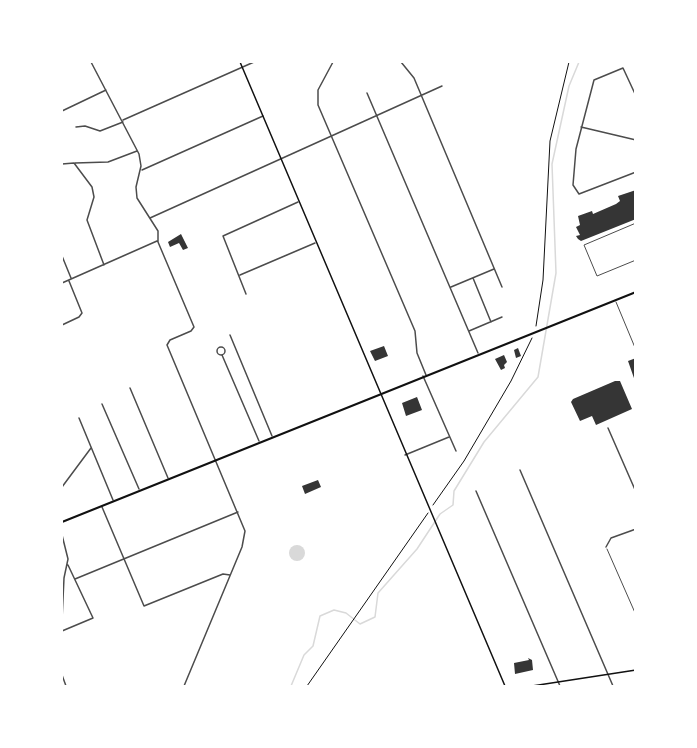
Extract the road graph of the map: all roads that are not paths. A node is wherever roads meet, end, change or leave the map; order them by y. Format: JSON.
{"nodes":[{"id":1,"x":91,"y":62,"type":"edge"},
{"id":2,"x":240,"y":62,"type":"edge"},
{"id":3,"x":254,"y":62,"type":"edge"},
{"id":4,"x":333,"y":62,"type":"edge"},
{"id":5,"x":401,"y":62,"type":"edge"},
{"id":6,"x":242,"y":67,"type":"junction"},
{"id":7,"x":442,"y":86,"type":"dead end"},
{"id":8,"x":107,"y":90,"type":"junction"},
{"id":9,"x":367,"y":93,"type":"dead end"},
{"id":10,"x":422,"y":95,"type":"junction"},
{"id":11,"x":636,"y":96,"type":"edge"},
{"id":12,"x":62,"y":111,"type":"edge"},
{"id":13,"x":263,"y":116,"type":"junction"},
{"id":14,"x":377,"y":116,"type":"junction"},
{"id":15,"x":123,"y":121,"type":"junction"},
{"id":16,"x":76,"y":127,"type":"dead end"},
{"id":17,"x":581,"y":127,"type":"junction"},
{"id":18,"x":331,"y":137,"type":"junction"},
{"id":19,"x":636,"y":140,"type":"edge"},
{"id":20,"x":138,"y":151,"type":"junction"},
{"id":21,"x":281,"y":160,"type":"junction"},
{"id":22,"x":74,"y":163,"type":"junction"},
{"id":23,"x":62,"y":164,"type":"edge"},
{"id":24,"x":141,"y":170,"type":"junction"},
{"id":25,"x":636,"y":172,"type":"edge"},
{"id":26,"x":299,"y":202,"type":"junction"},
{"id":27,"x":149,"y":218,"type":"junction"},
{"id":28,"x":636,"y":224,"type":"edge"},
{"id":29,"x":158,"y":240,"type":"junction"},
{"id":30,"x":316,"y":243,"type":"junction"},
{"id":31,"x":62,"y":256,"type":"edge"},
{"id":32,"x":636,"y":260,"type":"edge"},
{"id":33,"x":104,"y":264,"type":"junction"},
{"id":34,"x":495,"y":268,"type":"junction"},
{"id":35,"x":239,"y":276,"type":"junction"},
{"id":36,"x":473,"y":278,"type":"junction"},
{"id":37,"x":70,"y":280,"type":"junction"},
{"id":38,"x":62,"y":283,"type":"edge"},
{"id":39,"x":502,"y":286,"type":"dead end"},
{"id":40,"x":450,"y":287,"type":"junction"},
{"id":41,"x":636,"y":292,"type":"edge"},
{"id":42,"x":246,"y":294,"type":"dead end"},
{"id":43,"x":616,"y":300,"type":"junction"},
{"id":44,"x":502,"y":317,"type":"dead end"},
{"id":45,"x":491,"y":321,"type":"junction"},
{"id":46,"x":62,"y":325,"type":"edge"},
{"id":47,"x":469,"y":331,"type":"junction"},
{"id":48,"x":230,"y":335,"type":"dead end"},
{"id":49,"x":636,"y":350,"type":"edge"},
{"id":50,"x":478,"y":354,"type":"junction"},
{"id":51,"x":222,"y":355,"type":"dead end"},
{"id":52,"x":424,"y":375,"type":"junction"},
{"id":53,"x":130,"y":388,"type":"dead end"},
{"id":54,"x":380,"y":393,"type":"junction"},
{"id":55,"x":102,"y":404,"type":"dead end"},
{"id":56,"x":79,"y":418,"type":"dead end"},
{"id":57,"x":608,"y":428,"type":"dead end"},
{"id":58,"x":272,"y":436,"type":"junction"},
{"id":59,"x":450,"y":437,"type":"junction"},
{"id":60,"x":258,"y":441,"type":"junction"},
{"id":61,"x":91,"y":448,"type":"junction"},
{"id":62,"x":456,"y":451,"type":"dead end"},
{"id":63,"x":405,"y":455,"type":"junction"},
{"id":64,"x":215,"y":459,"type":"junction"},
{"id":65,"x":520,"y":470,"type":"dead end"},
{"id":66,"x":168,"y":478,"type":"junction"},
{"id":67,"x":62,"y":487,"type":"edge"},
{"id":68,"x":139,"y":490,"type":"junction"},
{"id":69,"x":476,"y":491,"type":"dead end"},
{"id":70,"x":636,"y":492,"type":"edge"},
{"id":71,"x":113,"y":501,"type":"junction"},
{"id":72,"x":101,"y":506,"type":"junction"},
{"id":73,"x":238,"y":512,"type":"junction"},
{"id":74,"x":62,"y":522,"type":"edge"},
{"id":75,"x":636,"y":529,"type":"edge"},
{"id":76,"x":62,"y":536,"type":"edge"},
{"id":77,"x":606,"y":547,"type":"joint"},
{"id":78,"x":124,"y":559,"type":"junction"},
{"id":79,"x":68,"y":565,"type":"junction"},
{"id":80,"x":231,"y":575,"type":"junction"},
{"id":81,"x":64,"y":576,"type":"junction"},
{"id":82,"x":75,"y":578,"type":"junction"},
{"id":83,"x":636,"y":615,"type":"edge"},
{"id":84,"x":62,"y":620,"type":"edge"},
{"id":85,"x":62,"y":631,"type":"edge"},
{"id":86,"x":636,"y":670,"type":"edge"},
{"id":87,"x":608,"y":674,"type":"junction"},
{"id":88,"x":62,"y":675,"type":"edge"},
{"id":89,"x":559,"y":682,"type":"junction"},
{"id":90,"x":66,"y":687,"type":"edge"},
{"id":91,"x":184,"y":687,"type":"edge"},
{"id":92,"x":505,"y":687,"type":"edge"},
{"id":93,"x":532,"y":687,"type":"edge"},
{"id":94,"x":560,"y":687,"type":"edge"},
{"id":95,"x":613,"y":687,"type":"edge"}],
"edges":[{"from":1,"to":8,"type":"street"},
{"from":2,"to":6,"type":"main road"},
{"from":3,"to":6,"type":"street"},
{"from":4,"to":18,"type":"street"},
{"from":5,"to":10,"type":"street"},
{"from":6,"to":13,"type":"main road"},
{"from":6,"to":15,"type":"street"},
{"from":7,"to":10,"type":"street"},
{"from":8,"to":12,"type":"street"},
{"from":8,"to":15,"type":"street"},
{"from":9,"to":14,"type":"street"},
{"from":10,"to":14,"type":"street"},
{"from":10,"to":34,"type":"street"},
{"from":11,"to":17,"type":"street"},
{"from":13,"to":21,"type":"main road"},
{"from":13,"to":24,"type":"street"},
{"from":14,"to":18,"type":"street"},
{"from":14,"to":40,"type":"street"},
{"from":15,"to":16,"type":"street"},
{"from":15,"to":20,"type":"street"},
{"from":17,"to":19,"type":"street"},
{"from":17,"to":25,"type":"street"},
{"from":18,"to":21,"type":"street"},
{"from":18,"to":52,"type":"street"},
{"from":20,"to":22,"type":"street"},
{"from":20,"to":24,"type":"street"},
{"from":21,"to":26,"type":"main road"},
{"from":21,"to":27,"type":"street"},
{"from":22,"to":23,"type":"street"},
{"from":22,"to":33,"type":"street"},
{"from":24,"to":27,"type":"street"},
{"from":26,"to":30,"type":"main road"},
{"from":26,"to":35,"type":"street"},
{"from":27,"to":29,"type":"street"},
{"from":28,"to":32,"type":"lane"},
{"from":29,"to":33,"type":"street"},
{"from":29,"to":64,"type":"street"},
{"from":30,"to":35,"type":"street"},
{"from":30,"to":54,"type":"main road"},
{"from":31,"to":37,"type":"street"},
{"from":33,"to":37,"type":"street"},
{"from":34,"to":36,"type":"street"},
{"from":34,"to":39,"type":"street"},
{"from":35,"to":42,"type":"street"},
{"from":36,"to":40,"type":"street"},
{"from":36,"to":45,"type":"street"},
{"from":37,"to":38,"type":"street"},
{"from":37,"to":46,"type":"street"},
{"from":40,"to":47,"type":"street"},
{"from":41,"to":43,"type":"main road"},
{"from":43,"to":49,"type":"lane"},
{"from":43,"to":50,"type":"main road"},
{"from":44,"to":45,"type":"street"},
{"from":45,"to":47,"type":"street"},
{"from":47,"to":50,"type":"street"},
{"from":48,"to":58,"type":"street"},
{"from":50,"to":52,"type":"main road"},
{"from":51,"to":60,"type":"street"},
{"from":52,"to":54,"type":"main road"},
{"from":52,"to":59,"type":"street"},
{"from":53,"to":66,"type":"street"},
{"from":54,"to":58,"type":"main road"},
{"from":54,"to":63,"type":"main road"},
{"from":55,"to":68,"type":"street"},
{"from":56,"to":61,"type":"street"},
{"from":57,"to":70,"type":"street"},
{"from":58,"to":60,"type":"main road"},
{"from":59,"to":62,"type":"street"},
{"from":59,"to":63,"type":"street"},
{"from":60,"to":64,"type":"main road"},
{"from":61,"to":67,"type":"street"},
{"from":61,"to":71,"type":"street"},
{"from":63,"to":92,"type":"main road"},
{"from":64,"to":66,"type":"main road"},
{"from":64,"to":73,"type":"street"},
{"from":65,"to":87,"type":"street"},
{"from":66,"to":68,"type":"main road"},
{"from":68,"to":71,"type":"main road"},
{"from":69,"to":89,"type":"street"},
{"from":71,"to":72,"type":"main road"},
{"from":72,"to":74,"type":"main road"},
{"from":72,"to":78,"type":"street"},
{"from":73,"to":78,"type":"street"},
{"from":73,"to":80,"type":"street"},
{"from":75,"to":77,"type":"street"},
{"from":76,"to":79,"type":"street"},
{"from":77,"to":83,"type":"lane"},
{"from":78,"to":80,"type":"street"},
{"from":78,"to":82,"type":"street"},
{"from":79,"to":81,"type":"street"},
{"from":79,"to":82,"type":"street"},
{"from":80,"to":91,"type":"street"},
{"from":81,"to":82,"type":"street"},
{"from":81,"to":84,"type":"street"},
{"from":82,"to":85,"type":"street"},
{"from":86,"to":87,"type":"main road"},
{"from":87,"to":89,"type":"main road"},
{"from":87,"to":95,"type":"street"},
{"from":88,"to":90,"type":"street"},
{"from":89,"to":93,"type":"main road"},
{"from":89,"to":94,"type":"street"}]}
